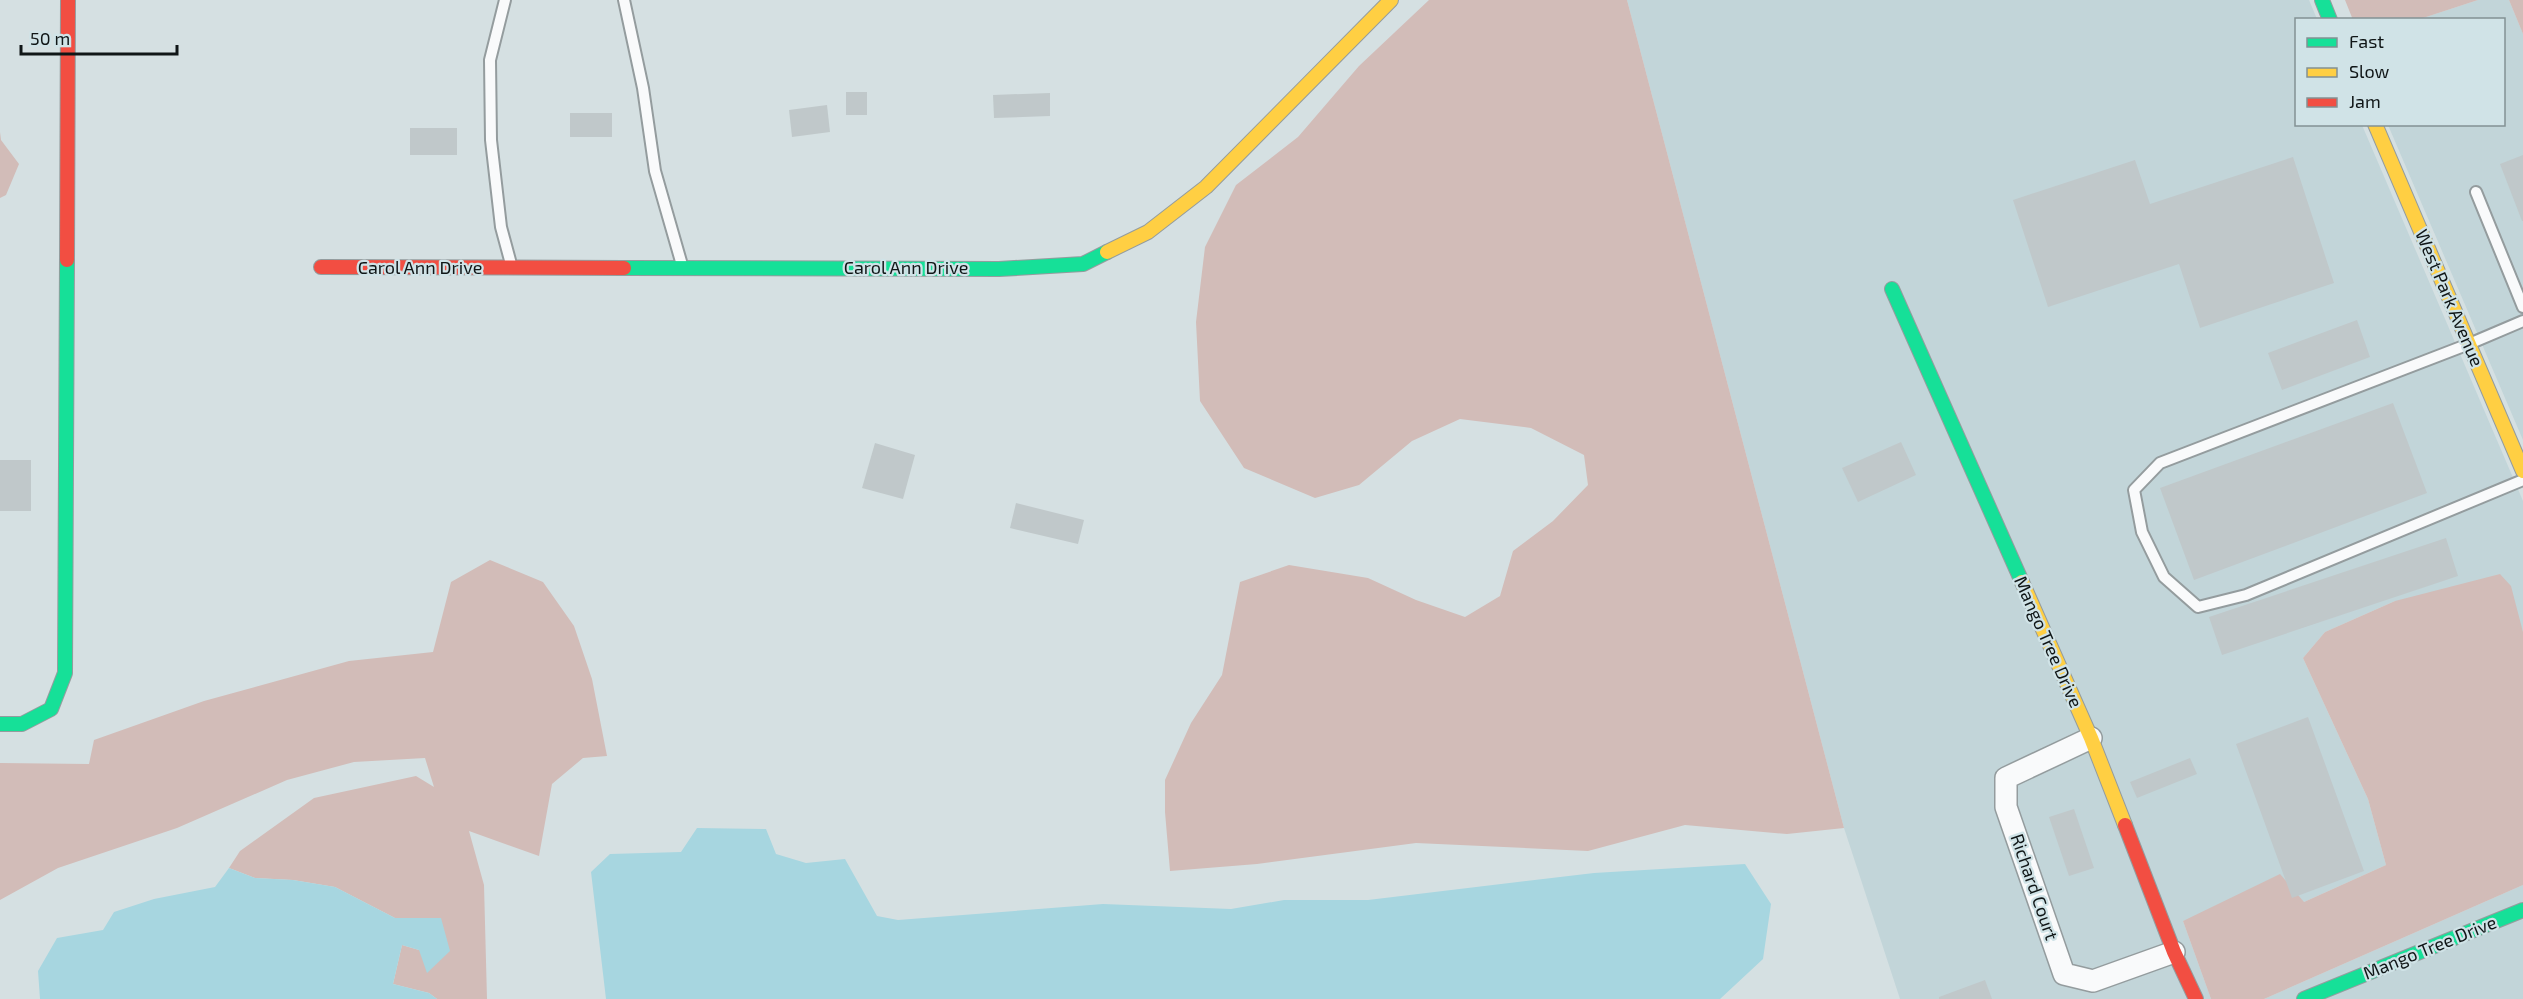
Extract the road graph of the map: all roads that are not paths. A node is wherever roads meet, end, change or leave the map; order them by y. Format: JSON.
{"nodes":[{"id":1,"x":68,"y":0,"type":"edge"},
{"id":2,"x":505,"y":0,"type":"edge"},
{"id":3,"x":624,"y":0,"type":"edge"},
{"id":4,"x":1391,"y":0,"type":"edge"},
{"id":5,"x":2322,"y":0,"type":"edge"},
{"id":6,"x":2329,"y":18,"type":"edge"},
{"id":7,"x":2376,"y":126,"type":"edge"},
{"id":8,"x":2476,"y":192,"type":"dead end"},
{"id":9,"x":321,"y":267,"type":"dead end"},
{"id":10,"x":512,"y":268,"type":"junction"},
{"id":11,"x":683,"y":268,"type":"junction"},
{"id":12,"x":1892,"y":289,"type":"dead end"},
{"id":13,"x":2523,"y":307,"type":"edge"},
{"id":14,"x":2523,"y":321,"type":"edge"},
{"id":15,"x":2469,"y":344,"type":"junction"},
{"id":16,"x":2523,"y":471,"type":"edge"},
{"id":17,"x":2523,"y":480,"type":"edge"},
{"id":18,"x":0,"y":724,"type":"edge"},
{"id":19,"x":2091,"y":738,"type":"junction"},
{"id":20,"x":2523,"y":910,"type":"edge"},
{"id":21,"x":2174,"y":952,"type":"junction"},
{"id":22,"x":2196,"y":999,"type":"edge"},
{"id":23,"x":2304,"y":999,"type":"edge"}],
"edges":[{"from":1,"to":18,"type":"street"},
{"from":2,"to":10,"type":"lane"},
{"from":3,"to":11,"type":"lane"},
{"from":4,"to":11,"type":"street","name":"Carol Ann Drive"},
{"from":5,"to":6,"type":"street"},
{"from":7,"to":15,"type":"street","name":"West Park Avenue"},
{"from":8,"to":13,"type":"lane"},
{"from":9,"to":10,"type":"street","name":"Carol Ann Drive"},
{"from":10,"to":11,"type":"street","name":"Carol Ann Drive"},
{"from":12,"to":19,"type":"street","name":"Mango Tree Drive"},
{"from":14,"to":15,"type":"lane"},
{"from":15,"to":16,"type":"street","name":"West Park Avenue"},
{"from":15,"to":17,"type":"lane"},
{"from":19,"to":21,"type":"street","name":"Mango Tree Drive"},
{"from":19,"to":21,"type":"street","name":"Richard Court"},
{"from":20,"to":23,"type":"street","name":"Mango Tree Drive"},
{"from":21,"to":22,"type":"street","name":"Mango Tree Drive"}]}
